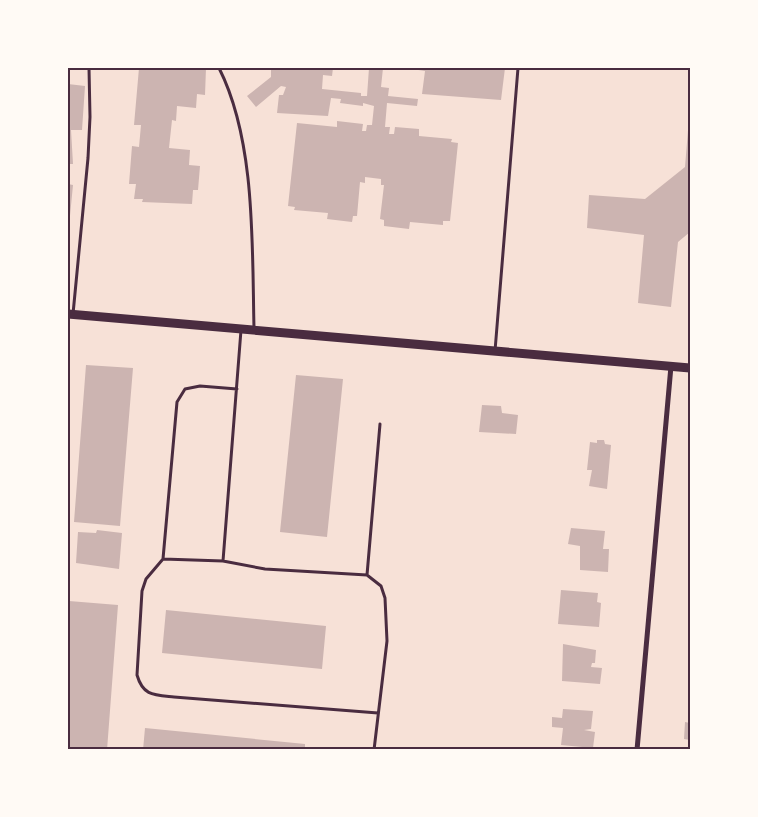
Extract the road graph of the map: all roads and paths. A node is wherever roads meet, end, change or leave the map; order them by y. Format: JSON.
{"nodes":[{"id":1,"x":89,"y":68,"type":"edge"},
{"id":2,"x":219,"y":68,"type":"edge"},
{"id":3,"x":518,"y":68,"type":"edge"},
{"id":4,"x":70,"y":314,"type":"edge"},
{"id":5,"x":242,"y":330,"type":"junction"},
{"id":6,"x":254,"y":331,"type":"junction"},
{"id":7,"x":495,"y":352,"type":"junction"},
{"id":8,"x":671,"y":366,"type":"junction"},
{"id":9,"x":690,"y":368,"type":"edge"},
{"id":10,"x":237,"y":389,"type":"junction"},
{"id":11,"x":380,"y":424,"type":"dead end"},
{"id":12,"x":163,"y":559,"type":"junction"},
{"id":13,"x":223,"y":561,"type":"junction"},
{"id":14,"x":367,"y":575,"type":"junction"},
{"id":15,"x":378,"y":713,"type":"junction"},
{"id":16,"x":374,"y":750,"type":"edge"},
{"id":17,"x":637,"y":750,"type":"edge"}],
"edges":[{"from":1,"to":4,"type":"lane"},
{"from":2,"to":6,"type":"lane"},
{"from":3,"to":7,"type":"lane"},
{"from":4,"to":5,"type":"street"},
{"from":5,"to":6,"type":"street"},
{"from":5,"to":10,"type":"lane"},
{"from":6,"to":7,"type":"street"},
{"from":7,"to":8,"type":"street"},
{"from":8,"to":9,"type":"street"},
{"from":8,"to":17,"type":"street"},
{"from":10,"to":12,"type":"lane"},
{"from":10,"to":13,"type":"lane"},
{"from":11,"to":14,"type":"lane"},
{"from":12,"to":13,"type":"lane"},
{"from":12,"to":15,"type":"lane"},
{"from":13,"to":14,"type":"lane"},
{"from":14,"to":15,"type":"lane"},
{"from":15,"to":16,"type":"lane"}]}
